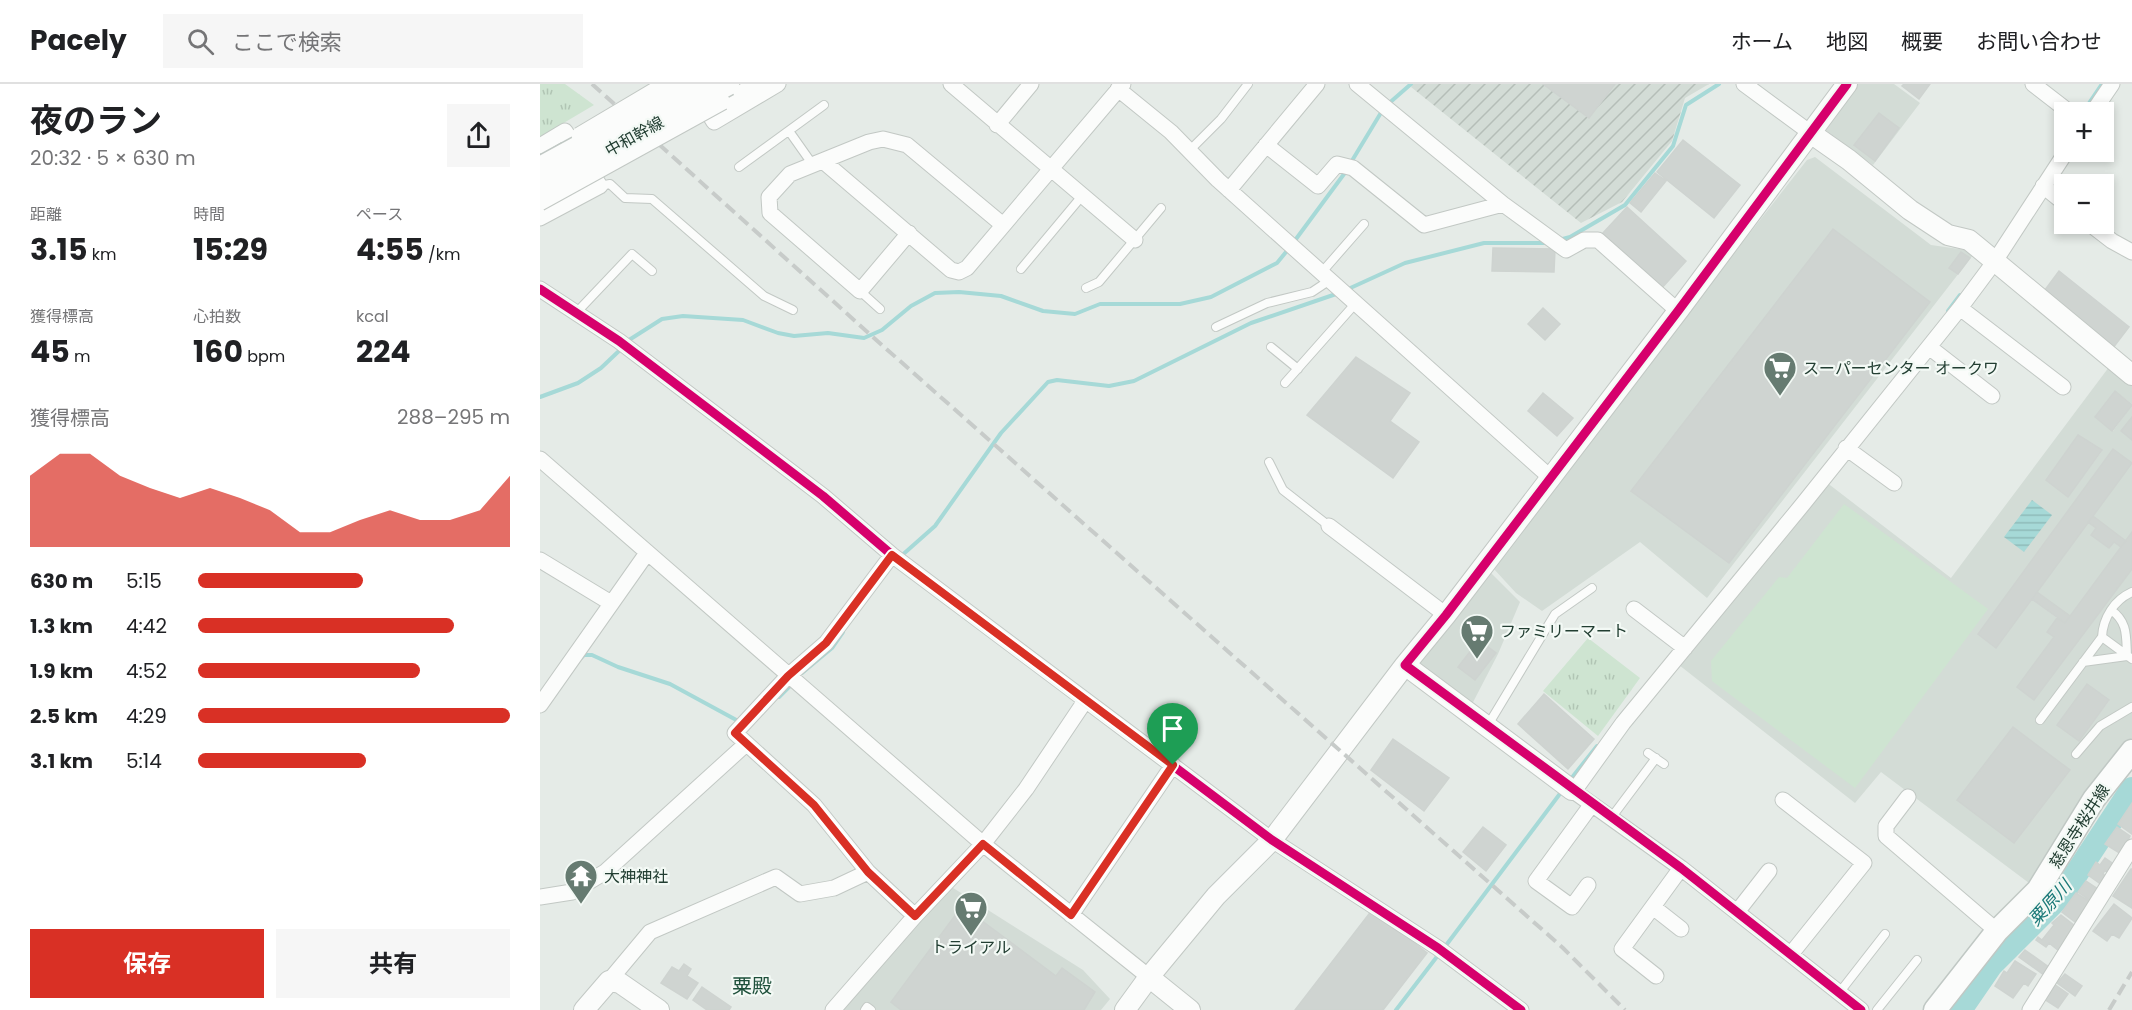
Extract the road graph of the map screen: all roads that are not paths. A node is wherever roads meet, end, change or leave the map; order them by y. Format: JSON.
{"nodes":[{"id":1,"x":665,"y":84,"type":"edge"},
{"id":2,"x":692,"y":84,"type":"edge"},
{"id":3,"x":757,"y":84,"type":"edge"},
{"id":4,"x":778,"y":84,"type":"edge"},
{"id":5,"x":951,"y":84,"type":"edge"},
{"id":6,"x":1031,"y":84,"type":"edge"},
{"id":7,"x":1248,"y":84,"type":"edge"},
{"id":8,"x":1317,"y":84,"type":"edge"},
{"id":9,"x":1356,"y":84,"type":"edge"},
{"id":10,"x":1744,"y":84,"type":"edge"},
{"id":11,"x":1847,"y":84,"type":"edge"},
{"id":12,"x":2033,"y":84,"type":"edge"},
{"id":13,"x":2112,"y":84,"type":"edge"},
{"id":14,"x":1120,"y":86,"type":"edge"},
{"id":15,"x":725,"y":93,"type":"edge"},
{"id":16,"x":2056,"y":102,"type":"edge"},
{"id":17,"x":2100,"y":102,"type":"edge"},
{"id":18,"x":824,"y":105,"type":"dead end"},
{"id":19,"x":997,"y":124,"type":"junction"},
{"id":20,"x":789,"y":131,"type":"junction"},
{"id":21,"x":1812,"y":134,"type":"junction"},
{"id":22,"x":1266,"y":145,"type":"junction"},
{"id":23,"x":540,"y":147,"type":"edge"},
{"id":24,"x":1189,"y":151,"type":"junction"},
{"id":25,"x":540,"y":158,"type":"edge"},
{"id":26,"x":2059,"y":162,"type":"edge"},
{"id":27,"x":818,"y":163,"type":"junction"},
{"id":28,"x":739,"y":167,"type":"dead end"},
{"id":29,"x":540,"y":168,"type":"edge"},
{"id":30,"x":1050,"y":170,"type":"junction"},
{"id":31,"x":600,"y":186,"type":"junction"},
{"id":32,"x":2043,"y":186,"type":"junction"},
{"id":33,"x":540,"y":188,"type":"edge"},
{"id":34,"x":1229,"y":190,"type":"junction"},
{"id":35,"x":2054,"y":195,"type":"edge"},
{"id":36,"x":1082,"y":196,"type":"junction"},
{"id":37,"x":540,"y":202,"type":"edge"},
{"id":38,"x":1503,"y":204,"type":"junction"},
{"id":39,"x":1161,"y":208,"type":"dead end"},
{"id":40,"x":540,"y":218,"type":"edge"},
{"id":41,"x":1364,"y":224,"type":"dead end"},
{"id":42,"x":1003,"y":225,"type":"junction"},
{"id":43,"x":909,"y":233,"type":"junction"},
{"id":44,"x":2103,"y":234,"type":"edge"},
{"id":45,"x":1135,"y":240,"type":"junction"},
{"id":46,"x":2132,"y":252,"type":"edge"},
{"id":47,"x":1988,"y":255,"type":"junction"},
{"id":48,"x":1021,"y":269,"type":"dead end"},
{"id":49,"x":652,"y":271,"type":"dead end"},
{"id":50,"x":1086,"y":288,"type":"dead end"},
{"id":51,"x":1338,"y":288,"type":"junction"},
{"id":52,"x":540,"y":289,"type":"edge"},
{"id":53,"x":860,"y":291,"type":"junction"},
{"id":54,"x":1960,"y":308,"type":"junction"},
{"id":55,"x":880,"y":309,"type":"dead end"},
{"id":56,"x":793,"y":310,"type":"dead end"},
{"id":57,"x":1678,"y":311,"type":"junction"},
{"id":58,"x":576,"y":314,"type":"junction"},
{"id":59,"x":1216,"y":327,"type":"dead end"},
{"id":60,"x":1271,"y":347,"type":"dead end"},
{"id":61,"x":1929,"y":347,"type":"junction"},
{"id":62,"x":1298,"y":369,"type":"junction"},
{"id":63,"x":2132,"y":375,"type":"edge"},
{"id":64,"x":1285,"y":383,"type":"dead end"},
{"id":65,"x":2063,"y":387,"type":"dead end"},
{"id":66,"x":1992,"y":396,"type":"dead end"},
{"id":67,"x":1846,"y":448,"type":"junction"},
{"id":68,"x":540,"y":459,"type":"edge"},
{"id":69,"x":1269,"y":462,"type":"dead end"},
{"id":70,"x":1551,"y":477,"type":"junction"},
{"id":71,"x":1894,"y":483,"type":"dead end"},
{"id":72,"x":1329,"y":526,"type":"joint"},
{"id":73,"x":647,"y":553,"type":"junction"},
{"id":74,"x":892,"y":555,"type":"junction"},
{"id":75,"x":540,"y":560,"type":"edge"},
{"id":76,"x":1592,"y":588,"type":"dead end"},
{"id":77,"x":2132,"y":592,"type":"edge"},
{"id":78,"x":611,"y":603,"type":"junction"},
{"id":79,"x":1634,"y":609,"type":"dead end"},
{"id":80,"x":2111,"y":610,"type":"junction"},
{"id":81,"x":1446,"y":615,"type":"junction"},
{"id":82,"x":2102,"y":637,"type":"junction"},
{"id":83,"x":1681,"y":645,"type":"junction"},
{"id":84,"x":2130,"y":657,"type":"edge"},
{"id":85,"x":2083,"y":662,"type":"junction"},
{"id":86,"x":1405,"y":665,"type":"junction"},
{"id":87,"x":788,"y":676,"type":"junction"},
{"id":88,"x":1085,"y":701,"type":"junction"},
{"id":89,"x":540,"y":705,"type":"edge"},
{"id":90,"x":2132,"y":707,"type":"edge"},
{"id":91,"x":2040,"y":720,"type":"dead end"},
{"id":92,"x":1487,"y":726,"type":"junction"},
{"id":93,"x":746,"y":744,"type":"junction"},
{"id":94,"x":2132,"y":752,"type":"edge"},
{"id":95,"x":2076,"y":754,"type":"dead end"},
{"id":96,"x":1664,"y":764,"type":"dead end"},
{"id":97,"x":1173,"y":765,"type":"junction"},
{"id":98,"x":1569,"y":788,"type":"junction"},
{"id":99,"x":1908,"y":797,"type":"dead end"},
{"id":100,"x":1783,"y":800,"type":"dead end"},
{"id":101,"x":1592,"y":804,"type":"junction"},
{"id":102,"x":1611,"y":818,"type":"junction"},
{"id":103,"x":1272,"y":840,"type":"junction"},
{"id":104,"x":983,"y":844,"type":"junction"},
{"id":105,"x":2132,"y":847,"type":"edge"},
{"id":106,"x":1681,"y":868,"type":"junction"},
{"id":107,"x":1769,"y":871,"type":"dead end"},
{"id":108,"x":868,"y":872,"type":"junction"},
{"id":109,"x":1588,"y":885,"type":"dead end"},
{"id":110,"x":540,"y":897,"type":"edge"},
{"id":111,"x":1653,"y":907,"type":"junction"},
{"id":112,"x":1737,"y":912,"type":"junction"},
{"id":113,"x":1071,"y":915,"type":"junction"},
{"id":114,"x":915,"y":916,"type":"junction"},
{"id":115,"x":1681,"y":929,"type":"dead end"},
{"id":116,"x":1997,"y":931,"type":"junction"},
{"id":117,"x":1885,"y":933,"type":"dead end"},
{"id":118,"x":1791,"y":954,"type":"junction"},
{"id":119,"x":1917,"y":960,"type":"dead end"},
{"id":120,"x":1656,"y":976,"type":"dead end"},
{"id":121,"x":1149,"y":977,"type":"junction"},
{"id":122,"x":609,"y":981,"type":"junction"},
{"id":123,"x":1839,"y":993,"type":"junction"},
{"id":124,"x":584,"y":1010,"type":"edge"},
{"id":125,"x":660,"y":1010,"type":"edge"},
{"id":126,"x":833,"y":1010,"type":"edge"},
{"id":127,"x":865,"y":1010,"type":"edge"},
{"id":128,"x":871,"y":1010,"type":"edge"},
{"id":129,"x":1125,"y":1010,"type":"edge"},
{"id":130,"x":1190,"y":1010,"type":"edge"},
{"id":131,"x":1521,"y":1010,"type":"edge"},
{"id":132,"x":1860,"y":1010,"type":"edge"},
{"id":133,"x":1878,"y":1010,"type":"edge"},
{"id":134,"x":1935,"y":1010,"type":"edge"},
{"id":135,"x":2030,"y":1010,"type":"edge"}],
"edges":[{"from":1,"to":25,"type":"street","bridge":true},
{"from":2,"to":4,"type":"street"},
{"from":2,"to":29,"type":"main road","name":"中和幹線","bridge":true},
{"from":3,"to":15,"type":"street"},
{"from":5,"to":19,"type":"street"},
{"from":6,"to":19,"type":"street"},
{"from":7,"to":24,"type":"lane"},
{"from":8,"to":22,"type":"street"},
{"from":9,"to":38,"type":"street"},
{"from":10,"to":21,"type":"street"},
{"from":11,"to":21,"type":"street"},
{"from":12,"to":16,"type":"street"},
{"from":13,"to":17,"type":"street"},
{"from":14,"to":24,"type":"street"},
{"from":14,"to":30,"type":"street"},
{"from":15,"to":33,"type":"main road","name":"中和幹線","bridge":true},
{"from":15,"to":37,"type":"street","bridge":true},
{"from":18,"to":20,"type":"lane"},
{"from":19,"to":30,"type":"street"},
{"from":20,"to":27,"type":"lane"},
{"from":20,"to":28,"type":"lane"},
{"from":21,"to":47,"type":"street"},
{"from":21,"to":57,"type":"street"},
{"from":22,"to":34,"type":"street"},
{"from":22,"to":38,"type":"street"},
{"from":23,"to":31,"type":"street"},
{"from":24,"to":34,"type":"street"},
{"from":26,"to":32,"type":"street"},
{"from":27,"to":42,"type":"street"},
{"from":27,"to":43,"type":"street"},
{"from":27,"to":53,"type":"street"},
{"from":30,"to":36,"type":"street"},
{"from":30,"to":42,"type":"street"},
{"from":31,"to":40,"type":"street"},
{"from":31,"to":56,"type":"lane"},
{"from":32,"to":35,"type":"street"},
{"from":32,"to":47,"type":"street"},
{"from":34,"to":51,"type":"street"},
{"from":36,"to":45,"type":"street"},
{"from":36,"to":48,"type":"lane"},
{"from":38,"to":57,"type":"street"},
{"from":39,"to":45,"type":"lane"},
{"from":41,"to":51,"type":"lane"},
{"from":42,"to":43,"type":"street"},
{"from":43,"to":53,"type":"street"},
{"from":44,"to":46,"type":"street"},
{"from":45,"to":50,"type":"lane"},
{"from":47,"to":54,"type":"street"},
{"from":47,"to":63,"type":"street"},
{"from":49,"to":58,"type":"lane"},
{"from":51,"to":59,"type":"lane"},
{"from":51,"to":62,"type":"lane"},
{"from":51,"to":70,"type":"street"},
{"from":52,"to":58,"type":"street"},
{"from":53,"to":55,"type":"lane"},
{"from":54,"to":61,"type":"street"},
{"from":54,"to":65,"type":"street"},
{"from":57,"to":70,"type":"street"},
{"from":58,"to":74,"type":"street"},
{"from":60,"to":62,"type":"lane"},
{"from":61,"to":66,"type":"street"},
{"from":61,"to":67,"type":"street"},
{"from":62,"to":64,"type":"lane"},
{"from":67,"to":71,"type":"street"},
{"from":67,"to":83,"type":"street"},
{"from":68,"to":73,"type":"street"},
{"from":69,"to":72,"type":"lane"},
{"from":70,"to":81,"type":"street"},
{"from":72,"to":81,"type":"street"},
{"from":73,"to":78,"type":"street"},
{"from":73,"to":87,"type":"street"},
{"from":74,"to":87,"type":"street"},
{"from":74,"to":88,"type":"street"},
{"from":75,"to":78,"type":"street"},
{"from":76,"to":92,"type":"lane"},
{"from":77,"to":80,"type":"lane"},
{"from":78,"to":89,"type":"street"},
{"from":79,"to":83,"type":"street"},
{"from":80,"to":82,"type":"lane"},
{"from":80,"to":84,"type":"lane"},
{"from":81,"to":86,"type":"street"},
{"from":82,"to":84,"type":"lane"},
{"from":82,"to":85,"type":"lane"},
{"from":83,"to":98,"type":"street"},
{"from":84,"to":85,"type":"lane"},
{"from":85,"to":91,"type":"lane"},
{"from":86,"to":92,"type":"street"},
{"from":86,"to":103,"type":"street"},
{"from":87,"to":93,"type":"street"},
{"from":87,"to":104,"type":"street"},
{"from":88,"to":97,"type":"street"},
{"from":88,"to":104,"type":"street"},
{"from":90,"to":95,"type":"lane"},
{"from":92,"to":98,"type":"street"},
{"from":93,"to":108,"type":"street"},
{"from":93,"to":110,"type":"street"},
{"from":94,"to":116,"type":"main road","name":"慈恩寺桜井線"},
{"from":96,"to":102,"type":"lane"},
{"from":97,"to":103,"type":"street"},
{"from":97,"to":113,"type":"street"},
{"from":98,"to":101,"type":"street"},
{"from":99,"to":116,"type":"street"},
{"from":100,"to":118,"type":"street"},
{"from":101,"to":102,"type":"street"},
{"from":101,"to":109,"type":"street"},
{"from":102,"to":106,"type":"street"},
{"from":103,"to":121,"type":"street"},
{"from":103,"to":131,"type":"street"},
{"from":104,"to":113,"type":"street"},
{"from":104,"to":114,"type":"street"},
{"from":105,"to":135,"type":"street"},
{"from":106,"to":111,"type":"street"},
{"from":106,"to":112,"type":"street"},
{"from":107,"to":112,"type":"street"},
{"from":108,"to":114,"type":"street"},
{"from":108,"to":122,"type":"street"},
{"from":111,"to":115,"type":"street"},
{"from":111,"to":120,"type":"street"},
{"from":112,"to":118,"type":"street"},
{"from":113,"to":121,"type":"street"},
{"from":114,"to":126,"type":"street"},
{"from":116,"to":134,"type":"main road","name":"慈恩寺桜井線"},
{"from":117,"to":123,"type":"lane"},
{"from":118,"to":123,"type":"street"},
{"from":119,"to":133,"type":"lane"},
{"from":121,"to":129,"type":"street"},
{"from":121,"to":130,"type":"street"},
{"from":122,"to":124,"type":"street"},
{"from":122,"to":125,"type":"street"},
{"from":123,"to":132,"type":"street"},
{"from":127,"to":128,"type":"lane"}]}
